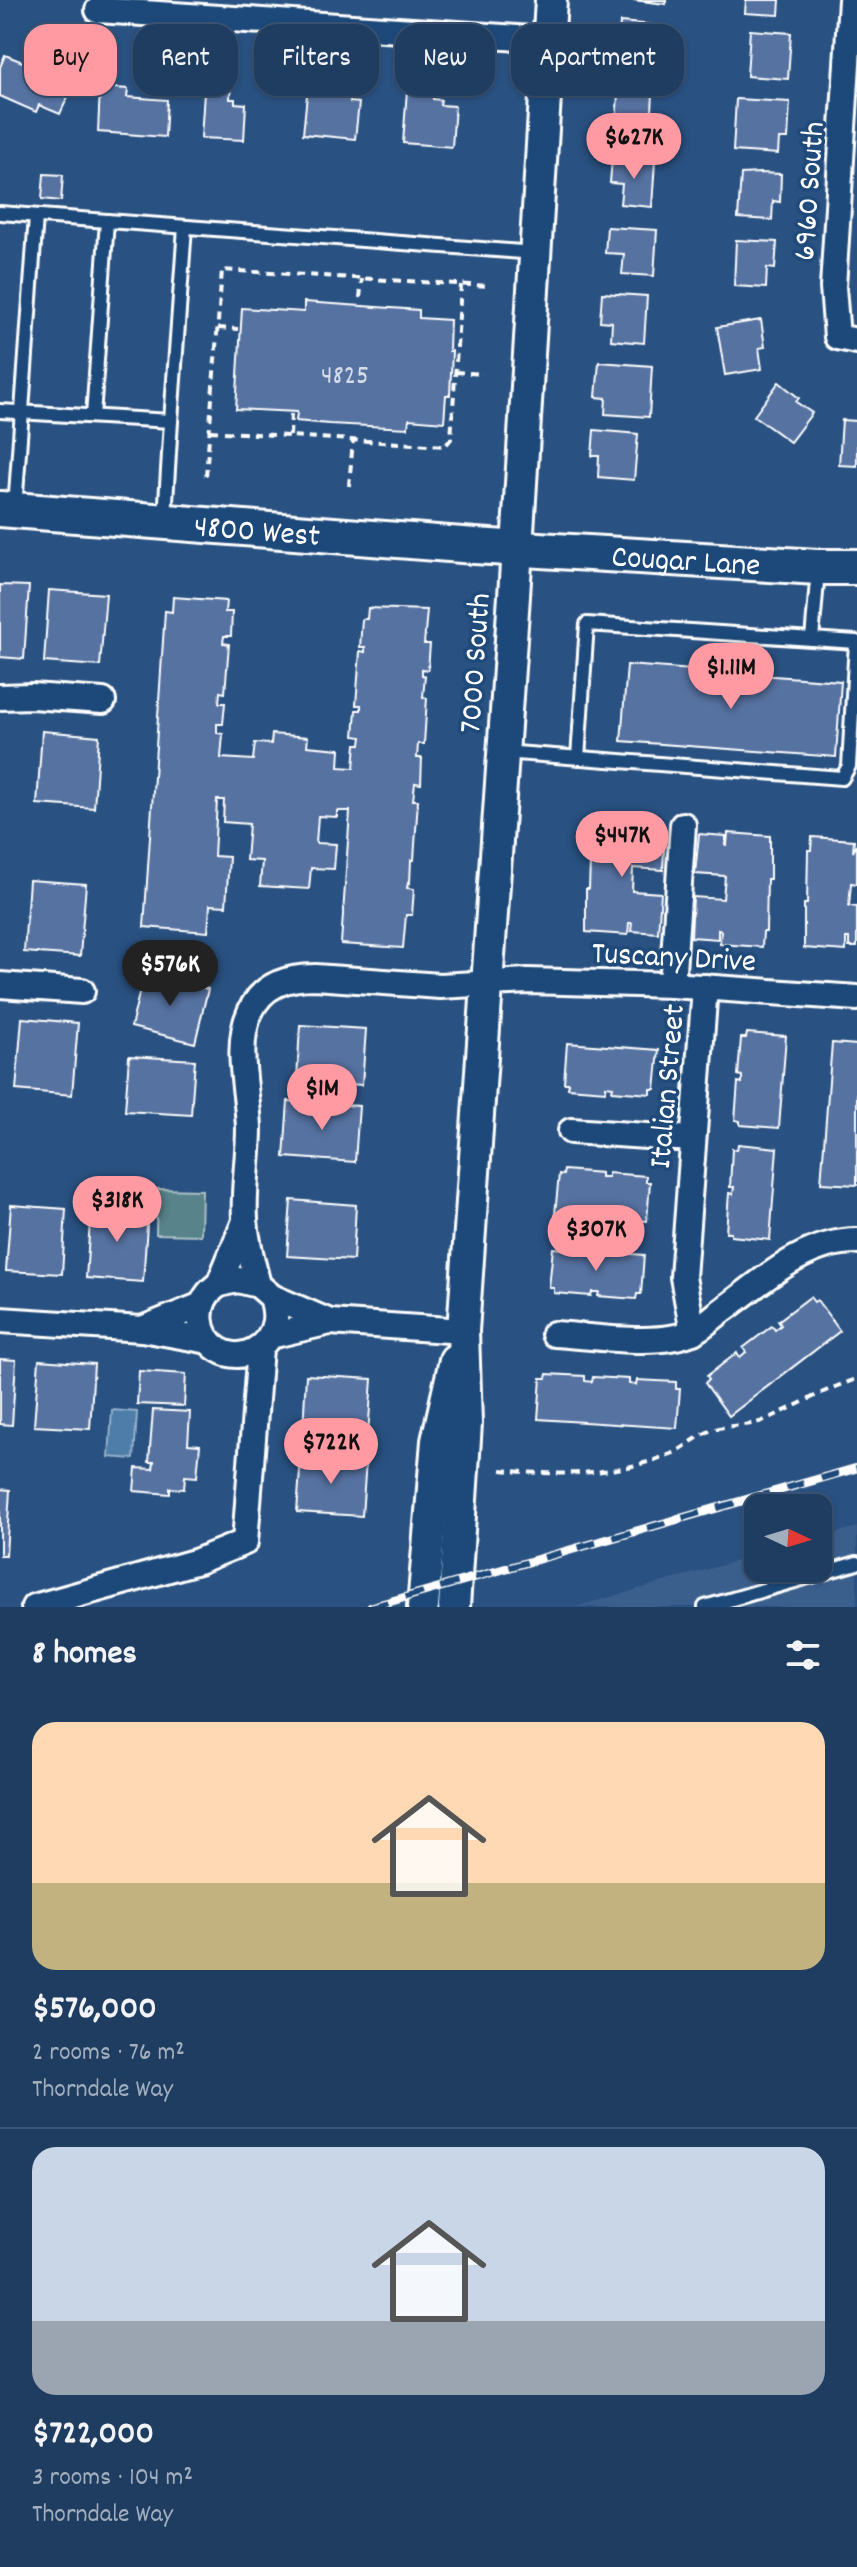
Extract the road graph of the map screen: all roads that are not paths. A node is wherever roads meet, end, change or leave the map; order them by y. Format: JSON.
{"nodes":[{"id":1,"x":551,"y":0,"type":"edge"},
{"id":2,"x":851,"y":0,"type":"edge"},
{"id":3,"x":98,"y":10,"type":"dead end"},
{"id":4,"x":549,"y":24,"type":"edge"},
{"id":5,"x":511,"y":38,"type":"edge"},
{"id":6,"x":545,"y":96,"type":"edge"},
{"id":7,"x":0,"y":213,"type":"edge"},
{"id":8,"x":36,"y":216,"type":"junction"},
{"id":9,"x":107,"y":221,"type":"junction"},
{"id":10,"x":185,"y":227,"type":"junction"},
{"id":11,"x":535,"y":253,"type":"junction"},
{"id":12,"x":847,"y":339,"type":"edge"},
{"id":13,"x":0,"y":411,"type":"edge"},
{"id":14,"x":22,"y":412,"type":"junction"},
{"id":15,"x":93,"y":416,"type":"junction"},
{"id":16,"x":171,"y":421,"type":"junction"},
{"id":17,"x":8,"y":510,"type":"edge"},
{"id":18,"x":165,"y":522,"type":"junction"},
{"id":19,"x":516,"y":548,"type":"junction"},
{"id":20,"x":818,"y":567,"type":"junction"},
{"id":21,"x":857,"y":567,"type":"edge"},
{"id":22,"x":812,"y":639,"type":"junction"},
{"id":23,"x":856,"y":642,"type":"edge"},
{"id":24,"x":0,"y":697,"type":"edge"},
{"id":25,"x":103,"y":701,"type":"dead end"},
{"id":26,"x":503,"y":752,"type":"junction"},
{"id":27,"x":578,"y":758,"type":"junction"},
{"id":28,"x":683,"y":825,"type":"dead end"},
{"id":29,"x":487,"y":983,"type":"junction"},
{"id":30,"x":0,"y":985,"type":"edge"},
{"id":31,"x":672,"y":985,"type":"junction"},
{"id":32,"x":705,"y":987,"type":"junction"},
{"id":33,"x":82,"y":991,"type":"dead end"},
{"id":34,"x":857,"y":998,"type":"edge"},
{"id":35,"x":571,"y":1131,"type":"dead end"},
{"id":36,"x":692,"y":1139,"type":"junction"},
{"id":37,"x":245,"y":1221,"type":"junction"},
{"id":38,"x":857,"y":1241,"type":"edge"},
{"id":39,"x":219,"y":1284,"type":"junction"},
{"id":40,"x":265,"y":1291,"type":"junction"},
{"id":41,"x":202,"y":1305,"type":"junction"},
{"id":42,"x":0,"y":1320,"type":"edge"},
{"id":43,"x":330,"y":1322,"type":"junction"},
{"id":44,"x":142,"y":1329,"type":"junction"},
{"id":45,"x":463,"y":1331,"type":"junction"},
{"id":46,"x":693,"y":1332,"type":"junction"},
{"id":47,"x":554,"y":1334,"type":"dead end"},
{"id":48,"x":209,"y":1341,"type":"junction"},
{"id":49,"x":265,"y":1342,"type":"junction"},
{"id":50,"x":231,"y":1355,"type":"junction"},
{"id":51,"x":255,"y":1401,"type":"junction"},
{"id":52,"x":857,"y":1563,"type":"edge"},
{"id":53,"x":34,"y":1607,"type":"edge"},
{"id":54,"x":423,"y":1607,"type":"edge"},
{"id":55,"x":454,"y":1607,"type":"edge"},
{"id":56,"x":705,"y":1607,"type":"edge"}],
"edges":[{"from":1,"to":4,"type":"street","name":"7000 South"},
{"from":2,"to":12,"type":"street","name":"6960 South"},
{"from":3,"to":5,"type":"street"},
{"from":6,"to":11,"type":"street","name":"7000 South"},
{"from":7,"to":8,"type":"lane"},
{"from":8,"to":9,"type":"lane"},
{"from":8,"to":14,"type":"lane"},
{"from":9,"to":10,"type":"lane"},
{"from":9,"to":15,"type":"lane"},
{"from":10,"to":11,"type":"lane"},
{"from":10,"to":16,"type":"lane"},
{"from":11,"to":19,"type":"street","name":"7000 South"},
{"from":13,"to":14,"type":"lane"},
{"from":14,"to":15,"type":"lane"},
{"from":14,"to":17,"type":"lane"},
{"from":15,"to":16,"type":"lane"},
{"from":16,"to":18,"type":"lane"},
{"from":17,"to":18,"type":"main road","name":"4800 West"},
{"from":18,"to":19,"type":"main road","name":"4800 West"},
{"from":19,"to":20,"type":"main road","name":"Cougar Lane"},
{"from":19,"to":26,"type":"street","name":"7000 South"},
{"from":20,"to":21,"type":"main road","name":"Cougar Lane"},
{"from":20,"to":22,"type":"lane"},
{"from":22,"to":23,"type":"lane"},
{"from":22,"to":27,"type":"lane"},
{"from":23,"to":27,"type":"lane"},
{"from":24,"to":25,"type":"street"},
{"from":26,"to":27,"type":"lane"},
{"from":26,"to":29,"type":"street","name":"7000 South"},
{"from":28,"to":31,"type":"street"},
{"from":29,"to":31,"type":"street","name":"Tuscany Drive"},
{"from":29,"to":37,"type":"street","name":"Tuscany Drive"},
{"from":29,"to":45,"type":"street","name":"7000 South"},
{"from":30,"to":33,"type":"street"},
{"from":31,"to":32,"type":"street","name":"Tuscany Drive"},
{"from":32,"to":34,"type":"street","name":"Tuscany Drive"},
{"from":32,"to":36,"type":"street","name":"Italian Street"},
{"from":35,"to":36,"type":"street"},
{"from":36,"to":46,"type":"street","name":"Italian Street"},
{"from":37,"to":39,"type":"street"},
{"from":37,"to":40,"type":"street"},
{"from":38,"to":46,"type":"street"},
{"from":39,"to":40,"type":"street"},
{"from":39,"to":41,"type":"street"},
{"from":40,"to":43,"type":"street"},
{"from":40,"to":49,"type":"street"},
{"from":41,"to":44,"type":"street"},
{"from":41,"to":48,"type":"street"},
{"from":42,"to":44,"type":"street"},
{"from":43,"to":45,"type":"street"},
{"from":43,"to":49,"type":"street"},
{"from":44,"to":48,"type":"street"},
{"from":45,"to":54,"type":"street","name":"7000 South"},
{"from":45,"to":55,"type":"street","name":"7000 South"},
{"from":46,"to":47,"type":"street"},
{"from":48,"to":50,"type":"street"},
{"from":49,"to":50,"type":"street"},
{"from":49,"to":51,"type":"street"},
{"from":50,"to":51,"type":"street"},
{"from":51,"to":53,"type":"street"},
{"from":52,"to":56,"type":"lane"}]}
